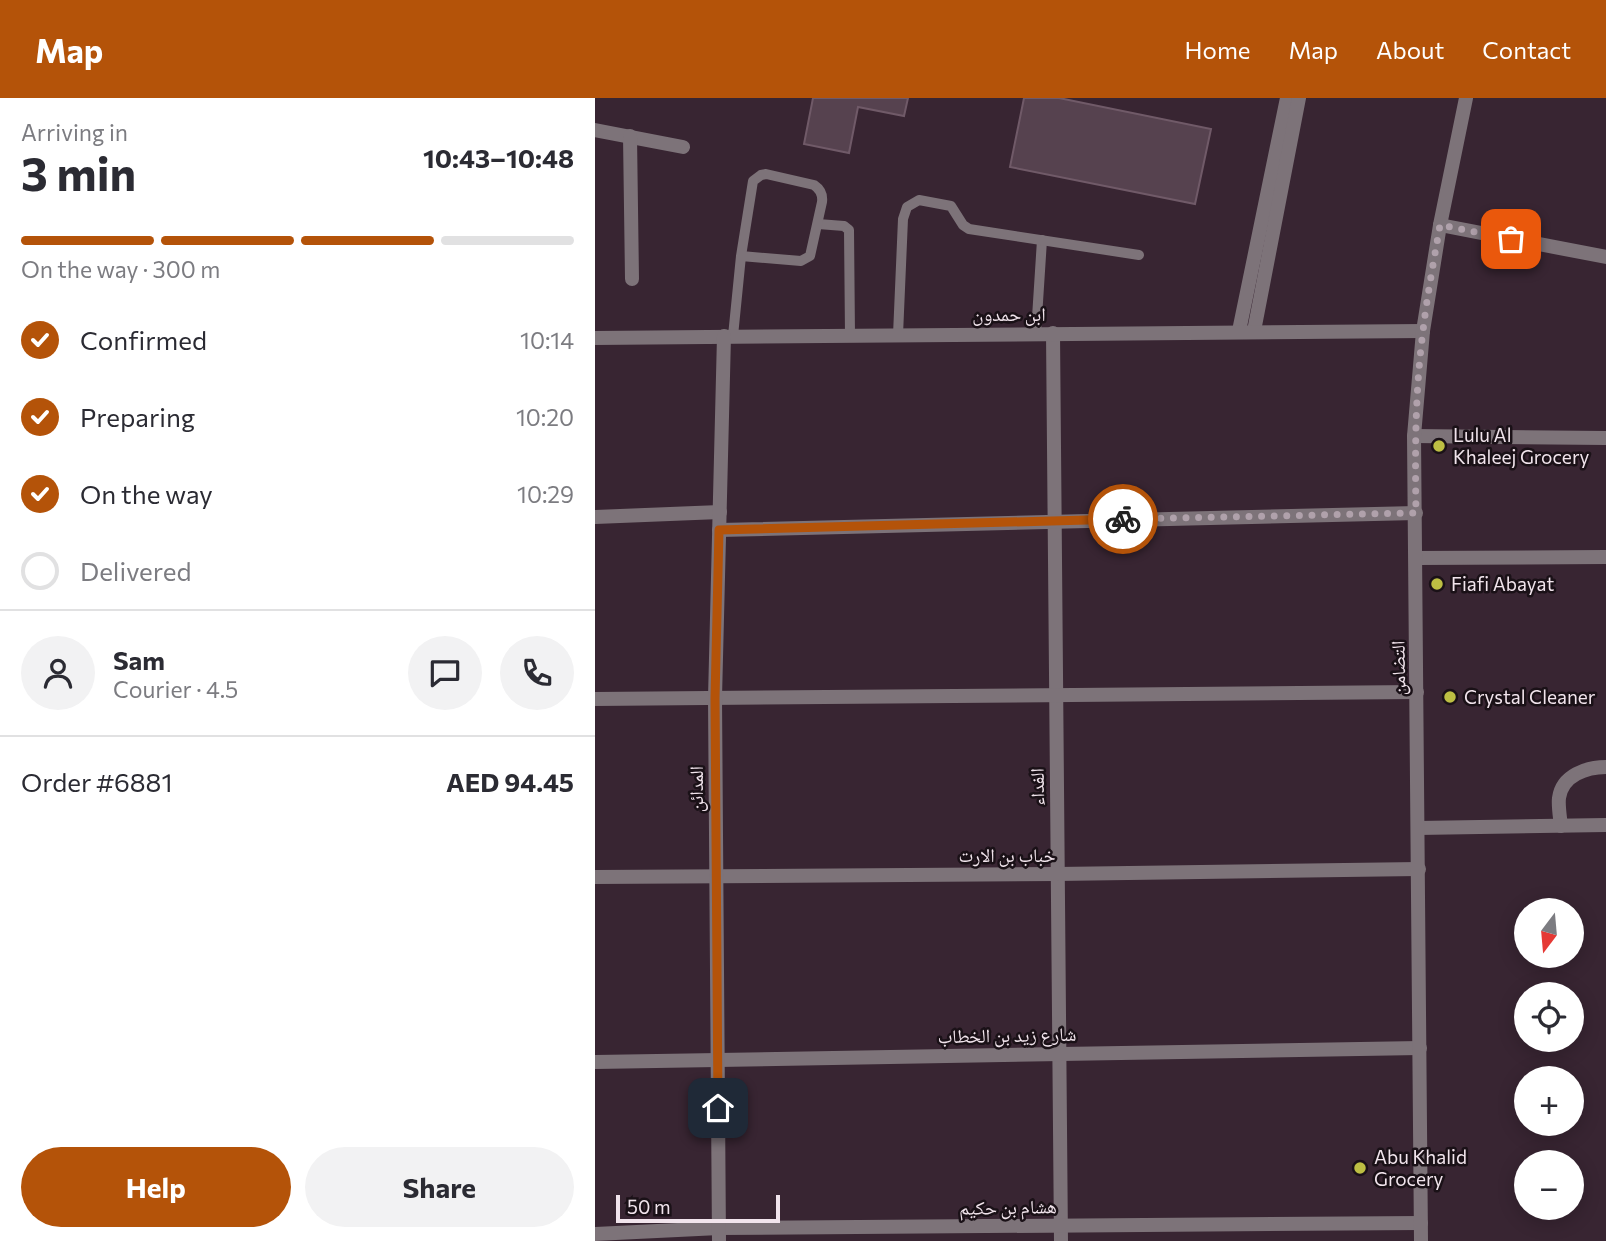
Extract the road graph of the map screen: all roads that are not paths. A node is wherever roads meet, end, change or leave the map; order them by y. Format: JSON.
{"nodes":[{"id":1,"x":1287,"y":98,"type":"edge"},
{"id":2,"x":1299,"y":98,"type":"edge"},
{"id":3,"x":1465,"y":98,"type":"edge"},
{"id":4,"x":595,"y":130,"type":"edge"},
{"id":5,"x":630,"y":136,"type":"junction"},
{"id":6,"x":683,"y":147,"type":"dead end"},
{"id":7,"x":818,"y":224,"type":"junction"},
{"id":8,"x":1440,"y":225,"type":"junction"},
{"id":9,"x":1042,"y":240,"type":"junction"},
{"id":10,"x":1139,"y":255,"type":"dead end"},
{"id":11,"x":741,"y":256,"type":"junction"},
{"id":12,"x":1606,"y":257,"type":"edge"},
{"id":13,"x":632,"y":279,"type":"dead end"},
{"id":14,"x":1239,"y":331,"type":"junction"},
{"id":15,"x":1254,"y":331,"type":"junction"},
{"id":16,"x":1423,"y":331,"type":"junction"},
{"id":17,"x":1036,"y":333,"type":"junction"},
{"id":18,"x":1053,"y":333,"type":"junction"},
{"id":19,"x":851,"y":335,"type":"junction"},
{"id":20,"x":898,"y":335,"type":"junction"},
{"id":21,"x":728,"y":336,"type":"junction"},
{"id":22,"x":595,"y":338,"type":"edge"},
{"id":23,"x":1415,"y":436,"type":"junction"},
{"id":24,"x":1606,"y":438,"type":"edge"},
{"id":25,"x":720,"y":512,"type":"junction"},
{"id":26,"x":1416,"y":513,"type":"junction"},
{"id":27,"x":595,"y":517,"type":"edge"},
{"id":28,"x":1053,"y":520,"type":"junction"},
{"id":29,"x":719,"y":530,"type":"junction"},
{"id":30,"x":1606,"y":557,"type":"edge"},
{"id":31,"x":1416,"y":558,"type":"junction"},
{"id":32,"x":1417,"y":692,"type":"junction"},
{"id":33,"x":1055,"y":694,"type":"junction"},
{"id":34,"x":715,"y":698,"type":"junction"},
{"id":35,"x":595,"y":699,"type":"edge"},
{"id":36,"x":1606,"y":767,"type":"edge"},
{"id":37,"x":1606,"y":825,"type":"edge"},
{"id":38,"x":1561,"y":826,"type":"junction"},
{"id":39,"x":1418,"y":828,"type":"junction"},
{"id":40,"x":1419,"y":869,"type":"junction"},
{"id":41,"x":1057,"y":874,"type":"junction"},
{"id":42,"x":595,"y":877,"type":"edge"},
{"id":43,"x":716,"y":877,"type":"junction"},
{"id":44,"x":1420,"y":1048,"type":"junction"},
{"id":45,"x":1059,"y":1054,"type":"junction"},
{"id":46,"x":717,"y":1060,"type":"junction"},
{"id":47,"x":595,"y":1062,"type":"edge"},
{"id":48,"x":1421,"y":1223,"type":"junction"},
{"id":49,"x":1061,"y":1225,"type":"junction"},
{"id":50,"x":595,"y":1234,"type":"edge"},
{"id":51,"x":719,"y":1235,"type":"edge"},
{"id":52,"x":1061,"y":1241,"type":"edge"},
{"id":53,"x":1421,"y":1241,"type":"edge"}],
"edges":[{"from":1,"to":14,"type":"street"},
{"from":2,"to":15,"type":"street"},
{"from":3,"to":8,"type":"street","name":"التضامن"},
{"from":4,"to":5,"type":"street"},
{"from":5,"to":6,"type":"street"},
{"from":5,"to":13,"type":"street"},
{"from":7,"to":11,"type":"lane"},
{"from":7,"to":11,"type":"lane"},
{"from":7,"to":19,"type":"lane"},
{"from":8,"to":12,"type":"street"},
{"from":8,"to":16,"type":"street","name":"التضامن"},
{"from":9,"to":10,"type":"lane"},
{"from":9,"to":17,"type":"lane"},
{"from":9,"to":20,"type":"lane"},
{"from":11,"to":21,"type":"lane"},
{"from":14,"to":15,"type":"street","name":"ابن حمدون"},
{"from":14,"to":18,"type":"street","name":"ابن حمدون"},
{"from":15,"to":16,"type":"street","name":"ابن حمدون"},
{"from":16,"to":23,"type":"street","name":"التضامن"},
{"from":17,"to":18,"type":"street","name":"ابن حمدون"},
{"from":17,"to":20,"type":"street","name":"ابن حمدون"},
{"from":18,"to":28,"type":"street","name":"الفداء"},
{"from":19,"to":20,"type":"street","name":"ابن حمدون"},
{"from":19,"to":21,"type":"street","name":"ابن حمدون"},
{"from":21,"to":22,"type":"street","name":"ابن حمدون"},
{"from":21,"to":25,"type":"street","name":"المدائن"},
{"from":23,"to":24,"type":"street"},
{"from":23,"to":26,"type":"street","name":"التضامن"},
{"from":25,"to":27,"type":"street"},
{"from":25,"to":29,"type":"street","name":"المدائن"},
{"from":26,"to":28,"type":"street"},
{"from":26,"to":31,"type":"street","name":"التضامن"},
{"from":28,"to":29,"type":"street"},
{"from":28,"to":33,"type":"street","name":"الفداء"},
{"from":29,"to":34,"type":"street","name":"المدائن"},
{"from":30,"to":31,"type":"street"},
{"from":31,"to":32,"type":"street","name":"التضامن"},
{"from":32,"to":33,"type":"street"},
{"from":32,"to":39,"type":"street","name":"التضامن"},
{"from":33,"to":34,"type":"street"},
{"from":33,"to":41,"type":"street","name":"الفداء"},
{"from":34,"to":35,"type":"street"},
{"from":34,"to":43,"type":"street","name":"المدائن"},
{"from":36,"to":38,"type":"street"},
{"from":37,"to":38,"type":"street"},
{"from":38,"to":39,"type":"street"},
{"from":39,"to":40,"type":"street","name":"التضامن"},
{"from":40,"to":41,"type":"street","name":"خباب بن الارت"},
{"from":40,"to":44,"type":"street","name":"التضامن"},
{"from":41,"to":43,"type":"street","name":"خباب بن الارت"},
{"from":41,"to":45,"type":"street","name":"الفداء"},
{"from":42,"to":43,"type":"street","name":"خباب بن الارت"},
{"from":43,"to":46,"type":"street","name":"المدائن"},
{"from":44,"to":45,"type":"street","name":"شارع زيد بن الخطاب"},
{"from":44,"to":48,"type":"street","name":"التضامن"},
{"from":45,"to":46,"type":"street","name":"شارع زيد بن الخطاب"},
{"from":45,"to":49,"type":"street","name":"الفداء"},
{"from":46,"to":47,"type":"street","name":"شارع زيد بن الخطاب"},
{"from":46,"to":51,"type":"street","name":"المدائن"},
{"from":48,"to":49,"type":"street","name":"هشام بن حكيم"},
{"from":48,"to":53,"type":"street","name":"التضامن"},
{"from":49,"to":51,"type":"street","name":"هشام بن حكيم"},
{"from":49,"to":52,"type":"street","name":"الفداء"},
{"from":50,"to":51,"type":"street","name":"هشام بن حكيم"}]}
